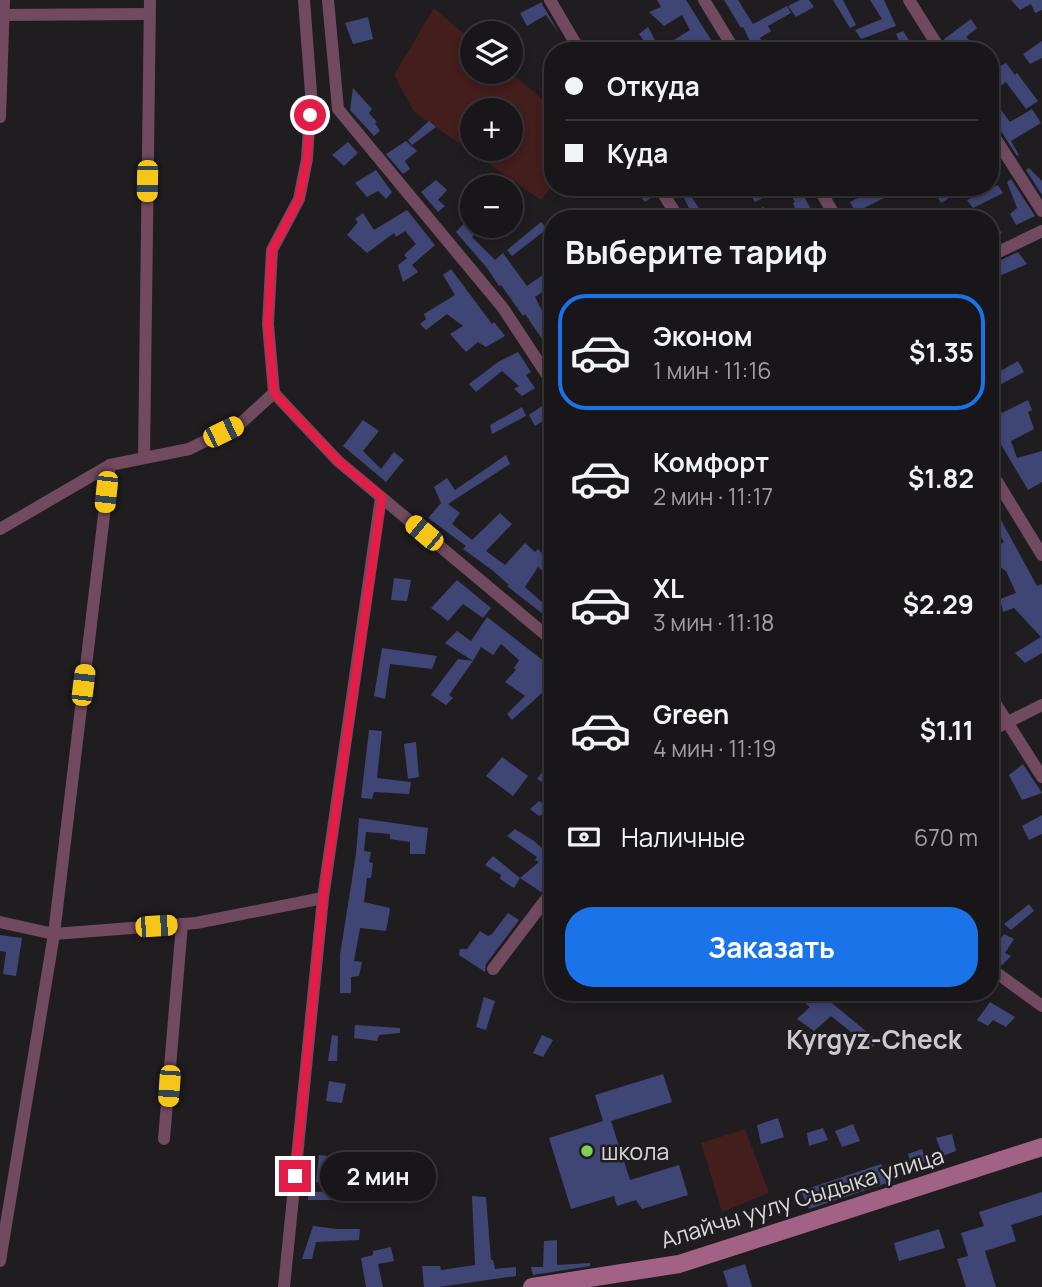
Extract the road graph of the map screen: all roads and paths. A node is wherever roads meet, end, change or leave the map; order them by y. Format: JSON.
{"nodes":[{"id":1,"x":4,"y":0,"type":"edge"},
{"id":2,"x":149,"y":0,"type":"edge"},
{"id":3,"x":304,"y":0,"type":"edge"},
{"id":4,"x":328,"y":0,"type":"edge"},
{"id":5,"x":550,"y":0,"type":"edge"},
{"id":6,"x":704,"y":0,"type":"edge"},
{"id":7,"x":909,"y":0,"type":"edge"},
{"id":8,"x":149,"y":14,"type":"junction"},
{"id":9,"x":2,"y":15,"type":"edge"},
{"id":10,"x":575,"y":42,"type":"edge"},
{"id":11,"x":730,"y":42,"type":"edge"},
{"id":12,"x":935,"y":42,"type":"edge"},
{"id":13,"x":0,"y":117,"type":"edge"},
{"id":14,"x":999,"y":144,"type":"edge"},
{"id":15,"x":1042,"y":211,"type":"edge"},
{"id":16,"x":1042,"y":231,"type":"edge"},
{"id":17,"x":999,"y":252,"type":"edge"},
{"id":18,"x":544,"y":370,"type":"edge"},
{"id":19,"x":274,"y":393,"type":"junction"},
{"id":20,"x":144,"y":458,"type":"junction"},
{"id":21,"x":110,"y":465,"type":"junction"},
{"id":22,"x":999,"y":485,"type":"edge"},
{"id":23,"x":382,"y":497,"type":"junction"},
{"id":24,"x":0,"y":529,"type":"edge"},
{"id":25,"x":1042,"y":555,"type":"edge"},
{"id":26,"x":544,"y":633,"type":"edge"},
{"id":27,"x":1042,"y":705,"type":"edge"},
{"id":28,"x":999,"y":709,"type":"edge"},
{"id":29,"x":1008,"y":723,"type":"junction"},
{"id":30,"x":999,"y":727,"type":"edge"},
{"id":31,"x":1042,"y":777,"type":"edge"},
{"id":32,"x":323,"y":898,"type":"junction"},
{"id":33,"x":544,"y":902,"type":"edge"},
{"id":34,"x":0,"y":922,"type":"edge"},
{"id":35,"x":182,"y":924,"type":"junction"},
{"id":36,"x":54,"y":934,"type":"junction"},
{"id":37,"x":493,"y":969,"type":"dead end"},
{"id":38,"x":999,"y":975,"type":"edge"},
{"id":39,"x":1042,"y":1006,"type":"edge"},
{"id":40,"x":164,"y":1139,"type":"dead end"},
{"id":41,"x":1042,"y":1147,"type":"edge"},
{"id":42,"x":0,"y":1261,"type":"edge"},
{"id":43,"x":284,"y":1287,"type":"edge"},
{"id":44,"x":532,"y":1287,"type":"edge"}],
"edges":[{"from":1,"to":9,"type":"street"},
{"from":2,"to":8,"type":"street"},
{"from":3,"to":19,"type":"street"},
{"from":4,"to":18,"type":"street"},
{"from":5,"to":10,"type":"street"},
{"from":6,"to":11,"type":"street"},
{"from":7,"to":12,"type":"street"},
{"from":8,"to":9,"type":"street"},
{"from":8,"to":20,"type":"street"},
{"from":9,"to":13,"type":"street"},
{"from":14,"to":15,"type":"street"},
{"from":16,"to":17,"type":"street"},
{"from":19,"to":20,"type":"street"},
{"from":19,"to":23,"type":"street"},
{"from":20,"to":21,"type":"street"},
{"from":21,"to":24,"type":"street"},
{"from":21,"to":36,"type":"street"},
{"from":22,"to":25,"type":"street"},
{"from":23,"to":26,"type":"street"},
{"from":23,"to":32,"type":"street"},
{"from":27,"to":29,"type":"street"},
{"from":28,"to":29,"type":"street"},
{"from":29,"to":30,"type":"street"},
{"from":29,"to":31,"type":"street"},
{"from":32,"to":35,"type":"street"},
{"from":32,"to":43,"type":"street"},
{"from":33,"to":37,"type":"street"},
{"from":34,"to":36,"type":"street"},
{"from":35,"to":36,"type":"street"},
{"from":35,"to":40,"type":"street"},
{"from":36,"to":42,"type":"street"},
{"from":38,"to":39,"type":"street"},
{"from":41,"to":44,"type":"street","name":"Алайчы уулу Сыдыка улица"}]}
